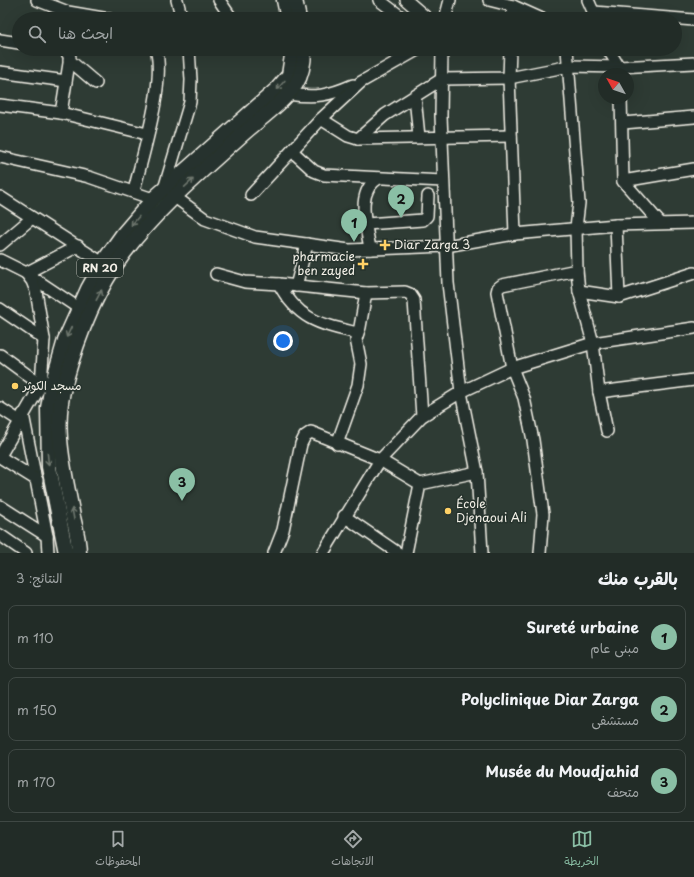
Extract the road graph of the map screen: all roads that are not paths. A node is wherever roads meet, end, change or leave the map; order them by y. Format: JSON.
{"nodes":[{"id":1,"x":37,"y":0,"type":"edge"},
{"id":2,"x":177,"y":0,"type":"edge"},
{"id":3,"x":219,"y":0,"type":"edge"},
{"id":4,"x":284,"y":0,"type":"edge"},
{"id":5,"x":295,"y":0,"type":"edge"},
{"id":6,"x":379,"y":0,"type":"edge"},
{"id":7,"x":406,"y":0,"type":"edge"},
{"id":8,"x":450,"y":0,"type":"edge"},
{"id":9,"x":489,"y":0,"type":"edge"},
{"id":10,"x":588,"y":0,"type":"edge"},
{"id":11,"x":513,"y":6,"type":"junction"},
{"id":12,"x":68,"y":12,"type":"edge"},
{"id":13,"x":180,"y":12,"type":"edge"},
{"id":14,"x":227,"y":12,"type":"edge"},
{"id":15,"x":287,"y":12,"type":"edge"},
{"id":16,"x":298,"y":12,"type":"edge"},
{"id":17,"x":395,"y":12,"type":"edge"},
{"id":18,"x":420,"y":12,"type":"edge"},
{"id":19,"x":447,"y":12,"type":"edge"},
{"id":20,"x":513,"y":12,"type":"edge"},
{"id":21,"x":526,"y":12,"type":"edge"},
{"id":22,"x":593,"y":12,"type":"edge"},
{"id":23,"x":682,"y":20,"type":"edge"},
{"id":24,"x":694,"y":20,"type":"edge"},
{"id":25,"x":0,"y":40,"type":"edge"},
{"id":26,"x":12,"y":42,"type":"edge"},
{"id":27,"x":69,"y":56,"type":"edge"},
{"id":28,"x":158,"y":56,"type":"edge"},
{"id":29,"x":189,"y":56,"type":"edge"},
{"id":30,"x":292,"y":56,"type":"edge"},
{"id":31,"x":304,"y":56,"type":"edge"},
{"id":32,"x":407,"y":56,"type":"edge"},
{"id":33,"x":442,"y":56,"type":"edge"},
{"id":34,"x":510,"y":56,"type":"edge"},
{"id":35,"x":568,"y":56,"type":"edge"},
{"id":36,"x":612,"y":56,"type":"edge"},
{"id":37,"x":69,"y":60,"type":"junction"},
{"id":38,"x":694,"y":63,"type":"edge"},
{"id":39,"x":570,"y":66,"type":"junction"},
{"id":40,"x":598,"y":68,"type":"edge"},
{"id":41,"x":618,"y":68,"type":"edge"},
{"id":42,"x":634,"y":69,"type":"edge"},
{"id":43,"x":0,"y":72,"type":"edge"},
{"id":44,"x":509,"y":78,"type":"junction"},
{"id":45,"x":442,"y":79,"type":"junction"},
{"id":46,"x":66,"y":81,"type":"junction"},
{"id":47,"x":361,"y":82,"type":"junction"},
{"id":48,"x":96,"y":83,"type":"dead end"},
{"id":49,"x":288,"y":94,"type":"junction"},
{"id":50,"x":415,"y":97,"type":"junction"},
{"id":51,"x":621,"y":104,"type":"edge"},
{"id":52,"x":0,"y":105,"type":"edge"},
{"id":53,"x":61,"y":113,"type":"junction"},
{"id":54,"x":694,"y":117,"type":"edge"},
{"id":55,"x":321,"y":119,"type":"junction"},
{"id":56,"x":623,"y":123,"type":"junction"},
{"id":57,"x":147,"y":134,"type":"junction"},
{"id":58,"x":442,"y":136,"type":"junction"},
{"id":59,"x":511,"y":136,"type":"junction"},
{"id":60,"x":419,"y":137,"type":"junction"},
{"id":61,"x":358,"y":139,"type":"junction"},
{"id":62,"x":292,"y":151,"type":"junction"},
{"id":63,"x":0,"y":157,"type":"edge"},
{"id":64,"x":694,"y":169,"type":"edge"},
{"id":65,"x":379,"y":178,"type":"junction"},
{"id":66,"x":444,"y":181,"type":"junction"},
{"id":67,"x":623,"y":181,"type":"junction"},
{"id":68,"x":134,"y":191,"type":"junction"},
{"id":69,"x":169,"y":193,"type":"junction"},
{"id":70,"x":252,"y":195,"type":"dead end"},
{"id":71,"x":428,"y":196,"type":"dead end"},
{"id":72,"x":0,"y":197,"type":"edge"},
{"id":73,"x":153,"y":199,"type":"junction"},
{"id":74,"x":32,"y":218,"type":"junction"},
{"id":75,"x":660,"y":223,"type":"junction"},
{"id":76,"x":694,"y":223,"type":"edge"},
{"id":77,"x":366,"y":224,"type":"junction"},
{"id":78,"x":616,"y":225,"type":"junction"},
{"id":79,"x":576,"y":228,"type":"junction"},
{"id":80,"x":515,"y":234,"type":"junction"},
{"id":81,"x":307,"y":244,"type":"junction"},
{"id":82,"x":0,"y":245,"type":"edge"},
{"id":83,"x":78,"y":246,"type":"junction"},
{"id":84,"x":446,"y":246,"type":"junction"},
{"id":85,"x":370,"y":249,"type":"junction"},
{"id":86,"x":0,"y":260,"type":"edge"},
{"id":87,"x":108,"y":266,"type":"junction"},
{"id":88,"x":577,"y":270,"type":"junction"},
{"id":89,"x":26,"y":273,"type":"junction"},
{"id":90,"x":694,"y":273,"type":"edge"},
{"id":91,"x":216,"y":274,"type":"dead end"},
{"id":92,"x":279,"y":284,"type":"junction"},
{"id":93,"x":296,"y":286,"type":"junction"},
{"id":94,"x":579,"y":291,"type":"junction"},
{"id":95,"x":366,"y":293,"type":"junction"},
{"id":96,"x":619,"y":297,"type":"junction"},
{"id":97,"x":0,"y":309,"type":"edge"},
{"id":98,"x":80,"y":309,"type":"junction"},
{"id":99,"x":694,"y":328,"type":"edge"},
{"id":100,"x":357,"y":333,"type":"junction"},
{"id":101,"x":44,"y":339,"type":"junction"},
{"id":102,"x":593,"y":343,"type":"junction"},
{"id":103,"x":0,"y":355,"type":"edge"},
{"id":104,"x":512,"y":368,"type":"junction"},
{"id":105,"x":694,"y":380,"type":"edge"},
{"id":106,"x":41,"y":385,"type":"junction"},
{"id":107,"x":460,"y":392,"type":"junction"},
{"id":108,"x":599,"y":392,"type":"junction"},
{"id":109,"x":0,"y":408,"type":"edge"},
{"id":110,"x":422,"y":416,"type":"junction"},
{"id":111,"x":22,"y":417,"type":"junction"},
{"id":112,"x":607,"y":431,"type":"dead end"},
{"id":113,"x":337,"y":444,"type":"junction"},
{"id":114,"x":0,"y":457,"type":"edge"},
{"id":115,"x":380,"y":460,"type":"junction"},
{"id":116,"x":477,"y":472,"type":"junction"},
{"id":117,"x":37,"y":480,"type":"junction"},
{"id":118,"x":420,"y":484,"type":"junction"},
{"id":119,"x":0,"y":506,"type":"edge"},
{"id":120,"x":344,"y":516,"type":"junction"},
{"id":121,"x":0,"y":535,"type":"edge"},
{"id":122,"x":47,"y":536,"type":"junction"},
{"id":123,"x":26,"y":553,"type":"edge"},
{"id":124,"x":48,"y":553,"type":"edge"},
{"id":125,"x":66,"y":553,"type":"edge"},
{"id":126,"x":79,"y":553,"type":"edge"},
{"id":127,"x":274,"y":553,"type":"edge"},
{"id":128,"x":323,"y":553,"type":"edge"},
{"id":129,"x":398,"y":553,"type":"edge"},
{"id":130,"x":406,"y":553,"type":"edge"},
{"id":131,"x":482,"y":553,"type":"edge"},
{"id":132,"x":540,"y":553,"type":"edge"}],
"edges":[{"from":1,"to":12,"type":"street"},
{"from":2,"to":13,"type":"street"},
{"from":3,"to":14,"type":"street"},
{"from":4,"to":15,"type":"main road"},
{"from":5,"to":16,"type":"main road"},
{"from":6,"to":17,"type":"street"},
{"from":7,"to":18,"type":"street"},
{"from":8,"to":19,"type":"street"},
{"from":9,"to":11,"type":"street"},
{"from":10,"to":22,"type":"street"},
{"from":11,"to":20,"type":"street"},
{"from":11,"to":21,"type":"street"},
{"from":23,"to":24,"type":"street"},
{"from":25,"to":26,"type":"street"},
{"from":27,"to":37,"type":"street"},
{"from":28,"to":57,"type":"street"},
{"from":29,"to":69,"type":"street"},
{"from":30,"to":69,"type":"main road","number":"RN 20","one_way":true},
{"from":31,"to":49,"type":"main road","number":"RN 20"},
{"from":32,"to":47,"type":"street"},
{"from":33,"to":45,"type":"street"},
{"from":34,"to":44,"type":"street"},
{"from":35,"to":39,"type":"street"},
{"from":36,"to":41,"type":"street"},
{"from":37,"to":46,"type":"street"},
{"from":37,"to":48,"type":"street"},
{"from":38,"to":42,"type":"street"},
{"from":39,"to":40,"type":"street"},
{"from":39,"to":44,"type":"street"},
{"from":39,"to":79,"type":"street"},
{"from":43,"to":46,"type":"street"},
{"from":44,"to":45,"type":"street"},
{"from":44,"to":59,"type":"street"},
{"from":45,"to":50,"type":"street"},
{"from":45,"to":58,"type":"street"},
{"from":46,"to":53,"type":"street"},
{"from":47,"to":49,"type":"street"},
{"from":47,"to":55,"type":"street"},
{"from":69,"to":49,"type":"main road","number":"RN 20","one_way":true},
{"from":50,"to":60,"type":"street"},
{"from":50,"to":61,"type":"street"},
{"from":51,"to":56,"type":"street"},
{"from":52,"to":53,"type":"street"},
{"from":53,"to":57,"type":"street"},
{"from":54,"to":56,"type":"street"},
{"from":55,"to":61,"type":"street"},
{"from":55,"to":62,"type":"street"},
{"from":56,"to":67,"type":"street"},
{"from":57,"to":68,"type":"street"},
{"from":58,"to":59,"type":"street"},
{"from":58,"to":60,"type":"street"},
{"from":58,"to":66,"type":"street"},
{"from":59,"to":80,"type":"street"},
{"from":60,"to":61,"type":"street"},
{"from":62,"to":65,"type":"street"},
{"from":62,"to":70,"type":"street"},
{"from":63,"to":68,"type":"street"},
{"from":64,"to":67,"type":"street"},
{"from":65,"to":66,"type":"street"},
{"from":65,"to":77,"type":"street"},
{"from":66,"to":84,"type":"street"},
{"from":67,"to":75,"type":"street"},
{"from":68,"to":73,"type":"street"},
{"from":69,"to":73,"type":"main road","number":"RN 20"},
{"from":69,"to":81,"type":"street"},
{"from":69,"to":87,"type":"main road","number":"RN 20"},
{"from":71,"to":77,"type":"street"},
{"from":72,"to":74,"type":"street"},
{"from":73,"to":87,"type":"main road","number":"RN 20","one_way":true},
{"from":74,"to":82,"type":"street"},
{"from":74,"to":83,"type":"street"},
{"from":75,"to":76,"type":"street"},
{"from":75,"to":78,"type":"street"},
{"from":77,"to":85,"type":"street"},
{"from":78,"to":79,"type":"street"},
{"from":78,"to":96,"type":"street"},
{"from":79,"to":80,"type":"street"},
{"from":79,"to":88,"type":"street"},
{"from":80,"to":84,"type":"street"},
{"from":81,"to":85,"type":"street"},
{"from":81,"to":93,"type":"street"},
{"from":83,"to":87,"type":"street"},
{"from":83,"to":89,"type":"street"},
{"from":84,"to":85,"type":"street"},
{"from":84,"to":107,"type":"street"},
{"from":86,"to":89,"type":"street"},
{"from":87,"to":98,"type":"main road","number":"RN 20"},
{"from":126,"to":87,"type":"main road","number":"RN 20","one_way":true},
{"from":88,"to":94,"type":"street"},
{"from":88,"to":104,"type":"street"},
{"from":89,"to":98,"type":"street"},
{"from":89,"to":101,"type":"street"},
{"from":90,"to":96,"type":"street"},
{"from":91,"to":92,"type":"street"},
{"from":92,"to":93,"type":"street"},
{"from":92,"to":100,"type":"street"},
{"from":93,"to":95,"type":"street"},
{"from":94,"to":96,"type":"street"},
{"from":94,"to":102,"type":"street"},
{"from":95,"to":100,"type":"street"},
{"from":95,"to":110,"type":"street"},
{"from":97,"to":101,"type":"street"},
{"from":98,"to":125,"type":"main road","number":"RN 20","one_way":true},
{"from":99,"to":102,"type":"street"},
{"from":100,"to":113,"type":"street"},
{"from":101,"to":106,"type":"street"},
{"from":102,"to":104,"type":"street"},
{"from":102,"to":108,"type":"street"},
{"from":103,"to":106,"type":"street"},
{"from":104,"to":107,"type":"street"},
{"from":104,"to":132,"type":"street"},
{"from":105,"to":108,"type":"street"},
{"from":106,"to":111,"type":"street"},
{"from":107,"to":110,"type":"street"},
{"from":107,"to":116,"type":"street"},
{"from":108,"to":112,"type":"street"},
{"from":109,"to":111,"type":"street"},
{"from":110,"to":115,"type":"street"},
{"from":111,"to":114,"type":"street"},
{"from":111,"to":117,"type":"street"},
{"from":113,"to":115,"type":"street"},
{"from":113,"to":127,"type":"street"},
{"from":114,"to":117,"type":"street"},
{"from":115,"to":118,"type":"street"},
{"from":115,"to":120,"type":"street"},
{"from":116,"to":118,"type":"street"},
{"from":116,"to":131,"type":"street"},
{"from":117,"to":122,"type":"street"},
{"from":118,"to":130,"type":"street"},
{"from":119,"to":122,"type":"street"},
{"from":120,"to":128,"type":"street"},
{"from":120,"to":129,"type":"street"},
{"from":121,"to":123,"type":"street"},
{"from":122,"to":124,"type":"street"}]}
